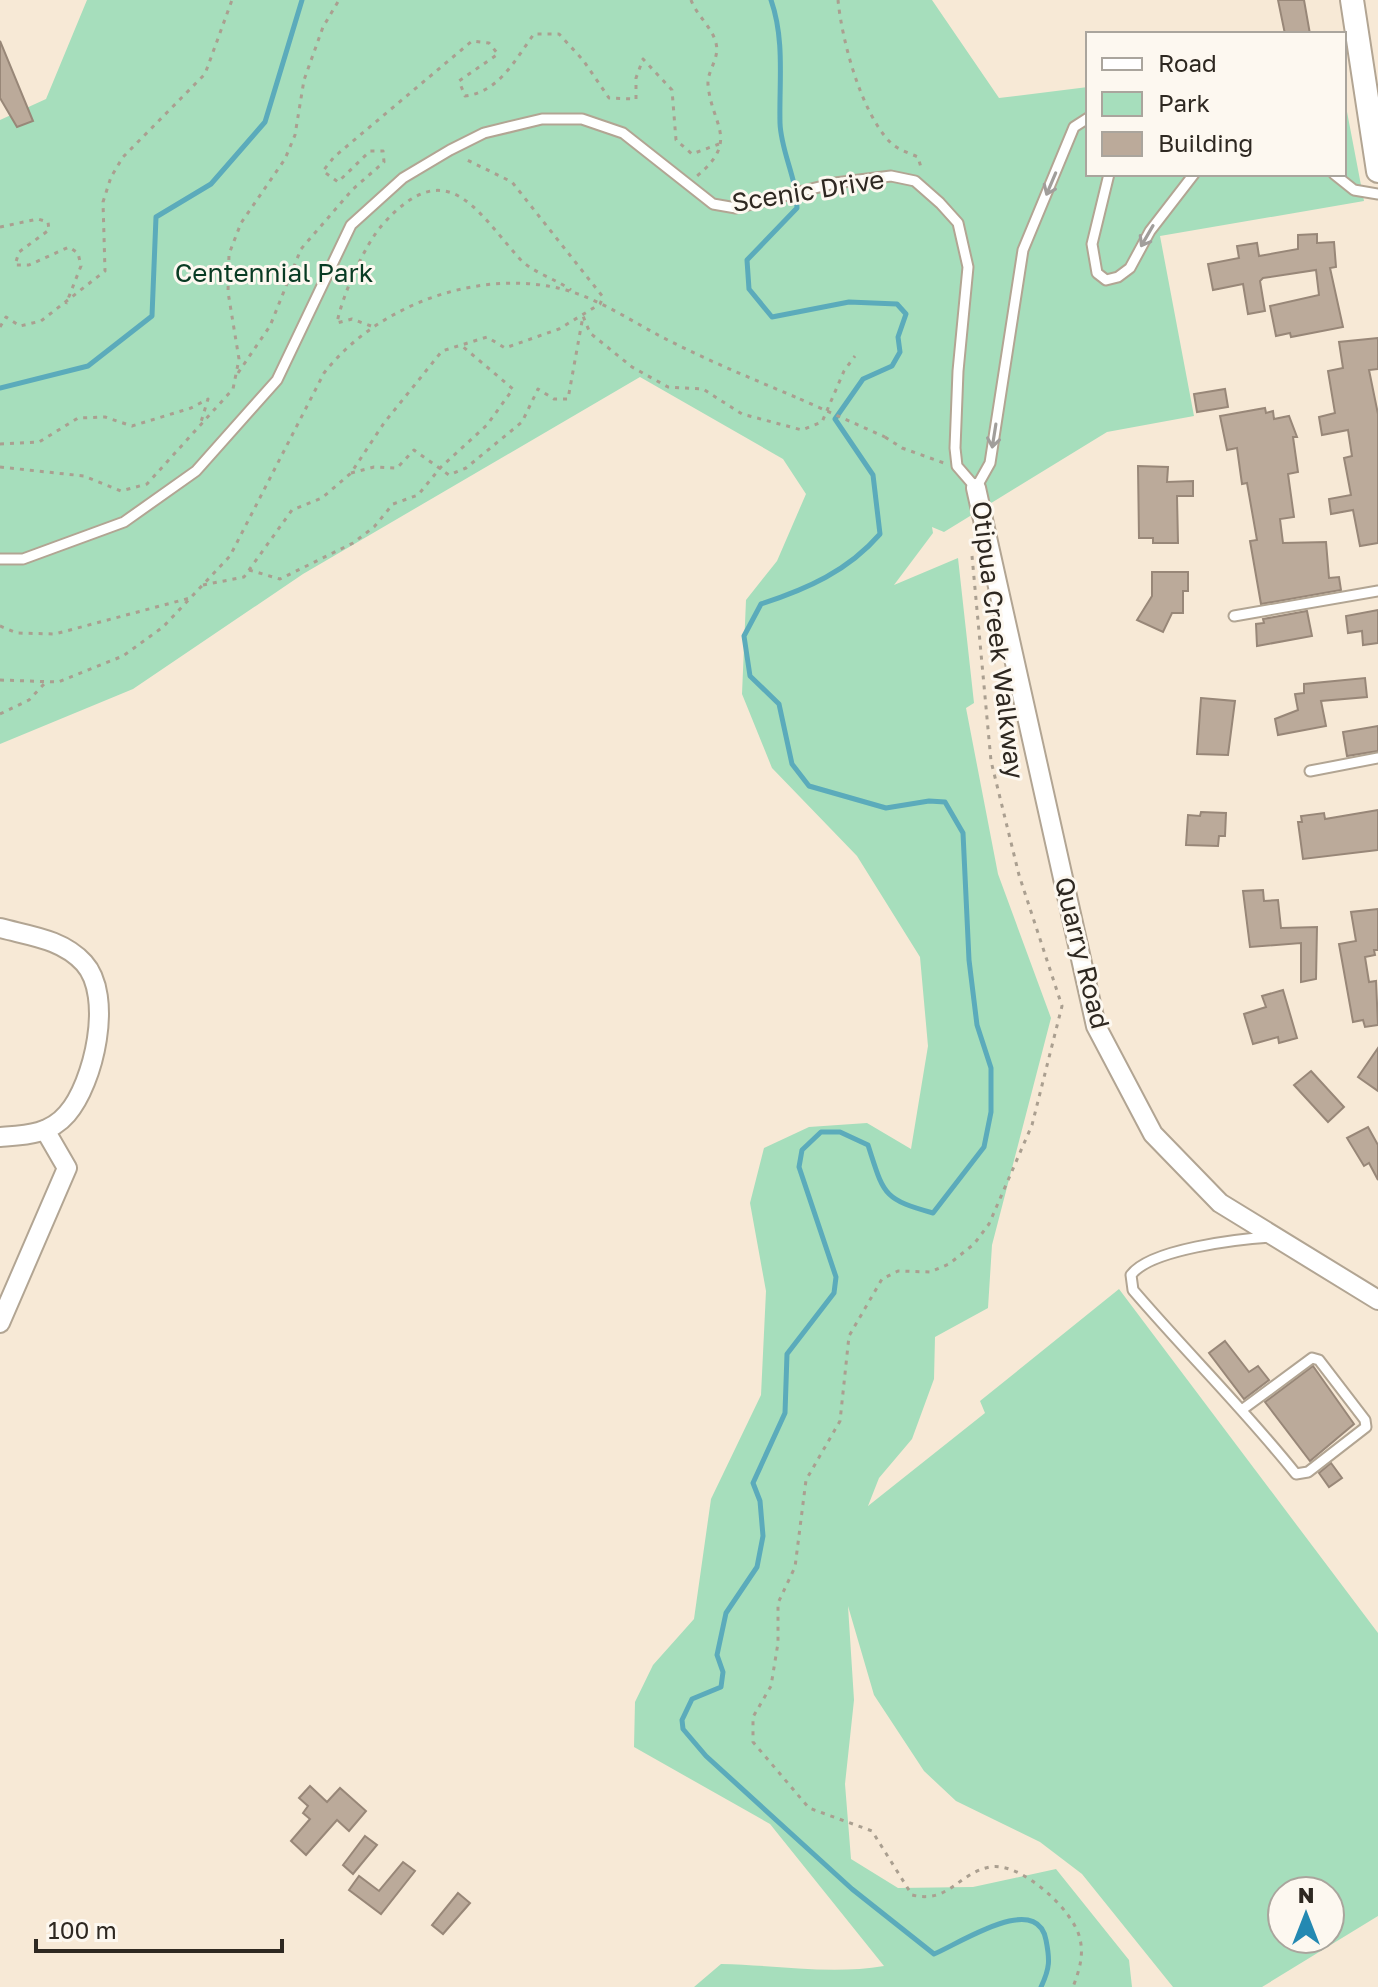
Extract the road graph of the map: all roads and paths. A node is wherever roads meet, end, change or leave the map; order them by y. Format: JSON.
{"nodes":[{"id":1,"x":232,"y":0,"type":"edge"},
{"id":2,"x":339,"y":0,"type":"edge"},
{"id":3,"x":691,"y":0,"type":"edge"},
{"id":4,"x":838,"y":0,"type":"edge"},
{"id":5,"x":1352,"y":0,"type":"edge"},
{"id":6,"x":1086,"y":119,"type":"edge"},
{"id":7,"x":450,"y":150,"type":"junction"},
{"id":8,"x":1378,"y":171,"type":"edge"},
{"id":9,"x":1109,"y":176,"type":"edge"},
{"id":10,"x":1192,"y":176,"type":"edge"},
{"id":11,"x":1336,"y":176,"type":"edge"},
{"id":12,"x":915,"y":181,"type":"junction"},
{"id":13,"x":686,"y":185,"type":"junction"},
{"id":14,"x":1378,"y":194,"type":"edge"},
{"id":15,"x":0,"y":227,"type":"edge"},
{"id":16,"x":574,"y":293,"type":"junction"},
{"id":17,"x":66,"y":304,"type":"junction"},
{"id":18,"x":600,"y":304,"type":"junction"},
{"id":19,"x":583,"y":316,"type":"junction"},
{"id":20,"x":0,"y":327,"type":"edge"},
{"id":21,"x":372,"y":327,"type":"junction"},
{"id":22,"x":461,"y":345,"type":"junction"},
{"id":23,"x":855,"y":356,"type":"dead end"},
{"id":24,"x":199,"y":426,"type":"junction"},
{"id":25,"x":0,"y":444,"type":"edge"},
{"id":26,"x":957,"y":466,"type":"junction"},
{"id":27,"x":0,"y":467,"type":"edge"},
{"id":28,"x":441,"y":467,"type":"junction"},
{"id":29,"x":351,"y":473,"type":"junction"},
{"id":30,"x":976,"y":488,"type":"junction"},
{"id":31,"x":971,"y":548,"type":"dead end"},
{"id":32,"x":0,"y":559,"type":"edge"},
{"id":33,"x":249,"y":570,"type":"junction"},
{"id":34,"x":203,"y":585,"type":"junction"},
{"id":35,"x":1378,"y":591,"type":"edge"},
{"id":36,"x":191,"y":597,"type":"junction"},
{"id":37,"x":1234,"y":616,"type":"dead end"},
{"id":38,"x":0,"y":626,"type":"edge"},
{"id":39,"x":0,"y":680,"type":"edge"},
{"id":40,"x":46,"y":683,"type":"junction"},
{"id":41,"x":0,"y":714,"type":"edge"},
{"id":42,"x":1378,"y":758,"type":"edge"},
{"id":43,"x":1310,"y":771,"type":"dead end"},
{"id":44,"x":0,"y":928,"type":"edge"},
{"id":45,"x":45,"y":1130,"type":"junction"},
{"id":46,"x":0,"y":1137,"type":"edge"},
{"id":47,"x":1274,"y":1237,"type":"junction"},
{"id":48,"x":1378,"y":1300,"type":"edge"},
{"id":49,"x":0,"y":1323,"type":"edge"},
{"id":50,"x":1243,"y":1409,"type":"junction"},
{"id":51,"x":1073,"y":1987,"type":"edge"}],
"edges":[{"from":1,"to":17,"type":"path"},
{"from":2,"to":24,"type":"path"},
{"from":3,"to":13,"type":"path"},
{"from":4,"to":12,"type":"path"},
{"from":5,"to":8,"type":"street"},
{"from":6,"to":30,"type":"lane","one_way":true},
{"from":7,"to":13,"type":"lane","name":"Scenic Drive"},
{"from":7,"to":18,"type":"path"},
{"from":7,"to":32,"type":"lane","name":"Scenic Drive"},
{"from":10,"to":9,"type":"lane","one_way":true},
{"from":11,"to":14,"type":"lane"},
{"from":12,"to":13,"type":"lane","name":"Scenic Drive"},
{"from":12,"to":26,"type":"lane","name":"Scenic Drive"},
{"from":15,"to":17,"type":"path"},
{"from":16,"to":18,"type":"path"},
{"from":16,"to":21,"type":"path"},
{"from":16,"to":21,"type":"path"},
{"from":17,"to":20,"type":"path"},
{"from":18,"to":19,"type":"path"},
{"from":18,"to":26,"type":"path","bridge":true},
{"from":19,"to":22,"type":"path"},
{"from":19,"to":23,"type":"path"},
{"from":19,"to":28,"type":"path"},
{"from":21,"to":34,"type":"path"},
{"from":22,"to":28,"type":"path"},
{"from":22,"to":29,"type":"path"},
{"from":24,"to":25,"type":"path"},
{"from":24,"to":27,"type":"path"},
{"from":26,"to":30,"type":"lane"},
{"from":28,"to":29,"type":"path"},
{"from":28,"to":33,"type":"path"},
{"from":29,"to":33,"type":"path"},
{"from":30,"to":47,"type":"street","name":"Quarry Road"},
{"from":31,"to":51,"type":"path","name":"Otipua Creek Walkway"},
{"from":33,"to":34,"type":"path"},
{"from":34,"to":36,"type":"path"},
{"from":35,"to":37,"type":"lane"},
{"from":36,"to":38,"type":"path"},
{"from":36,"to":40,"type":"path"},
{"from":39,"to":40,"type":"path"},
{"from":40,"to":41,"type":"path"},
{"from":42,"to":43,"type":"lane"},
{"from":44,"to":45,"type":"street"},
{"from":45,"to":46,"type":"street"},
{"from":45,"to":49,"type":"street"},
{"from":47,"to":48,"type":"street","name":"Quarry Road"},
{"from":47,"to":50,"type":"lane"},
{"from":50,"to":50,"type":"lane"}]}
